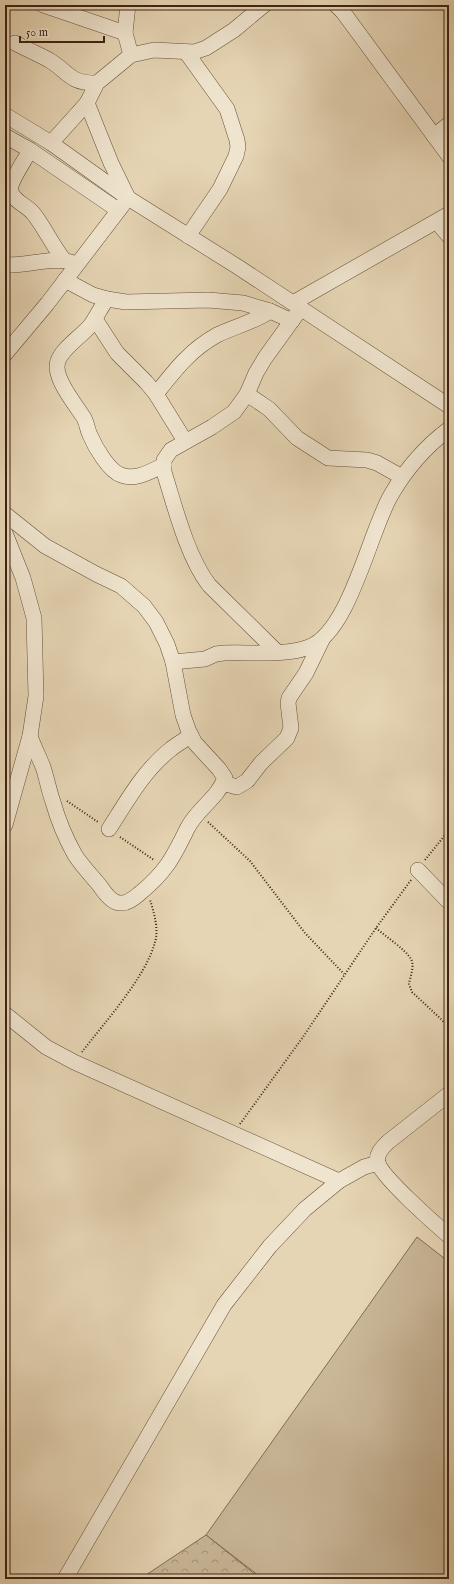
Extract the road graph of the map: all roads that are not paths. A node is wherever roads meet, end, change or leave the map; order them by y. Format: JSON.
{"nodes":[{"id":1,"x":43,"y":5,"type":"edge"},
{"id":2,"x":128,"y":5,"type":"edge"},
{"id":3,"x":264,"y":5,"type":"edge"},
{"id":4,"x":336,"y":5,"type":"edge"},
{"id":5,"x":125,"y":33,"type":"junction"},
{"id":6,"x":15,"y":44,"type":"dead end"},
{"id":7,"x":186,"y":52,"type":"junction"},
{"id":8,"x":131,"y":55,"type":"junction"},
{"id":9,"x":97,"y":83,"type":"junction"},
{"id":10,"x":87,"y":103,"type":"junction"},
{"id":11,"x":5,"y":115,"type":"edge"},
{"id":12,"x":449,"y":124,"type":"edge"},
{"id":13,"x":5,"y":136,"type":"edge"},
{"id":14,"x":434,"y":136,"type":"junction"},
{"id":15,"x":51,"y":143,"type":"junction"},
{"id":16,"x":30,"y":150,"type":"junction"},
{"id":17,"x":449,"y":156,"type":"edge"},
{"id":18,"x":128,"y":198,"type":"junction"},
{"id":19,"x":118,"y":210,"type":"junction"},
{"id":20,"x":443,"y":218,"type":"edge"},
{"id":21,"x":188,"y":236,"type":"junction"},
{"id":22,"x":449,"y":236,"type":"edge"},
{"id":23,"x":71,"y":262,"type":"junction"},
{"id":24,"x":5,"y":265,"type":"edge"},
{"id":25,"x":65,"y":280,"type":"junction"},
{"id":26,"x":107,"y":299,"type":"junction"},
{"id":27,"x":297,"y":306,"type":"junction"},
{"id":28,"x":270,"y":311,"type":"junction"},
{"id":29,"x":95,"y":319,"type":"junction"},
{"id":30,"x":292,"y":321,"type":"junction"},
{"id":31,"x":5,"y":354,"type":"edge"},
{"id":32,"x":156,"y":394,"type":"junction"},
{"id":33,"x":247,"y":394,"type":"junction"},
{"id":34,"x":449,"y":406,"type":"edge"},
{"id":35,"x":449,"y":429,"type":"edge"},
{"id":36,"x":185,"y":441,"type":"junction"},
{"id":37,"x":164,"y":465,"type":"junction"},
{"id":38,"x":402,"y":477,"type":"junction"},
{"id":39,"x":5,"y":514,"type":"edge"},
{"id":40,"x":5,"y":533,"type":"edge"},
{"id":41,"x":322,"y":640,"type":"junction"},
{"id":42,"x":277,"y":652,"type":"junction"},
{"id":43,"x":173,"y":662,"type":"junction"},
{"id":44,"x":191,"y":735,"type":"junction"},
{"id":45,"x":30,"y":736,"type":"junction"},
{"id":46,"x":223,"y":783,"type":"junction"},
{"id":47,"x":5,"y":825,"type":"edge"},
{"id":48,"x":109,"y":829,"type":"dead end"},
{"id":49,"x":418,"y":870,"type":"road end"},
{"id":50,"x":449,"y":902,"type":"edge"},
{"id":51,"x":5,"y":1014,"type":"edge"},
{"id":52,"x":449,"y":1094,"type":"edge"},
{"id":53,"x":378,"y":1163,"type":"junction"},
{"id":54,"x":339,"y":1181,"type":"junction"},
{"id":55,"x":449,"y":1236,"type":"edge"},
{"id":56,"x":65,"y":1579,"type":"edge"}],
"edges":[{"from":1,"to":5,"type":"street"},
{"from":2,"to":5,"type":"street"},
{"from":3,"to":7,"type":"street"},
{"from":4,"to":14,"type":"street"},
{"from":5,"to":8,"type":"street"},
{"from":6,"to":9,"type":"street"},
{"from":7,"to":8,"type":"street"},
{"from":7,"to":21,"type":"street"},
{"from":8,"to":9,"type":"street"},
{"from":9,"to":10,"type":"street"},
{"from":10,"to":15,"type":"street"},
{"from":10,"to":18,"type":"street"},
{"from":11,"to":15,"type":"street"},
{"from":12,"to":14,"type":"street"},
{"from":13,"to":16,"type":"street"},
{"from":14,"to":17,"type":"street"},
{"from":15,"to":18,"type":"street"},
{"from":16,"to":19,"type":"street"},
{"from":16,"to":23,"type":"street"},
{"from":18,"to":19,"type":"street"},
{"from":18,"to":21,"type":"street"},
{"from":19,"to":23,"type":"street"},
{"from":20,"to":22,"type":"street"},
{"from":20,"to":27,"type":"street"},
{"from":21,"to":27,"type":"street"},
{"from":23,"to":24,"type":"street"},
{"from":23,"to":25,"type":"street"},
{"from":25,"to":26,"type":"street"},
{"from":25,"to":31,"type":"street"},
{"from":26,"to":28,"type":"street"},
{"from":26,"to":29,"type":"street"},
{"from":27,"to":30,"type":"street"},
{"from":27,"to":34,"type":"street"},
{"from":28,"to":30,"type":"street"},
{"from":28,"to":32,"type":"street"},
{"from":29,"to":32,"type":"street"},
{"from":29,"to":37,"type":"street"},
{"from":30,"to":33,"type":"street"},
{"from":32,"to":36,"type":"street"},
{"from":33,"to":36,"type":"street"},
{"from":33,"to":38,"type":"street"},
{"from":35,"to":38,"type":"street"},
{"from":36,"to":37,"type":"street"},
{"from":37,"to":42,"type":"street"},
{"from":38,"to":41,"type":"street"},
{"from":39,"to":43,"type":"street"},
{"from":40,"to":45,"type":"street"},
{"from":41,"to":42,"type":"street"},
{"from":41,"to":46,"type":"street"},
{"from":42,"to":43,"type":"street"},
{"from":43,"to":44,"type":"street"},
{"from":44,"to":46,"type":"street"},
{"from":44,"to":48,"type":"street"},
{"from":45,"to":46,"type":"street"},
{"from":45,"to":47,"type":"street"},
{"from":49,"to":50,"type":"street"},
{"from":51,"to":54,"type":"street"},
{"from":52,"to":53,"type":"street"},
{"from":53,"to":54,"type":"street"},
{"from":53,"to":55,"type":"street"},
{"from":54,"to":56,"type":"street"}]}
